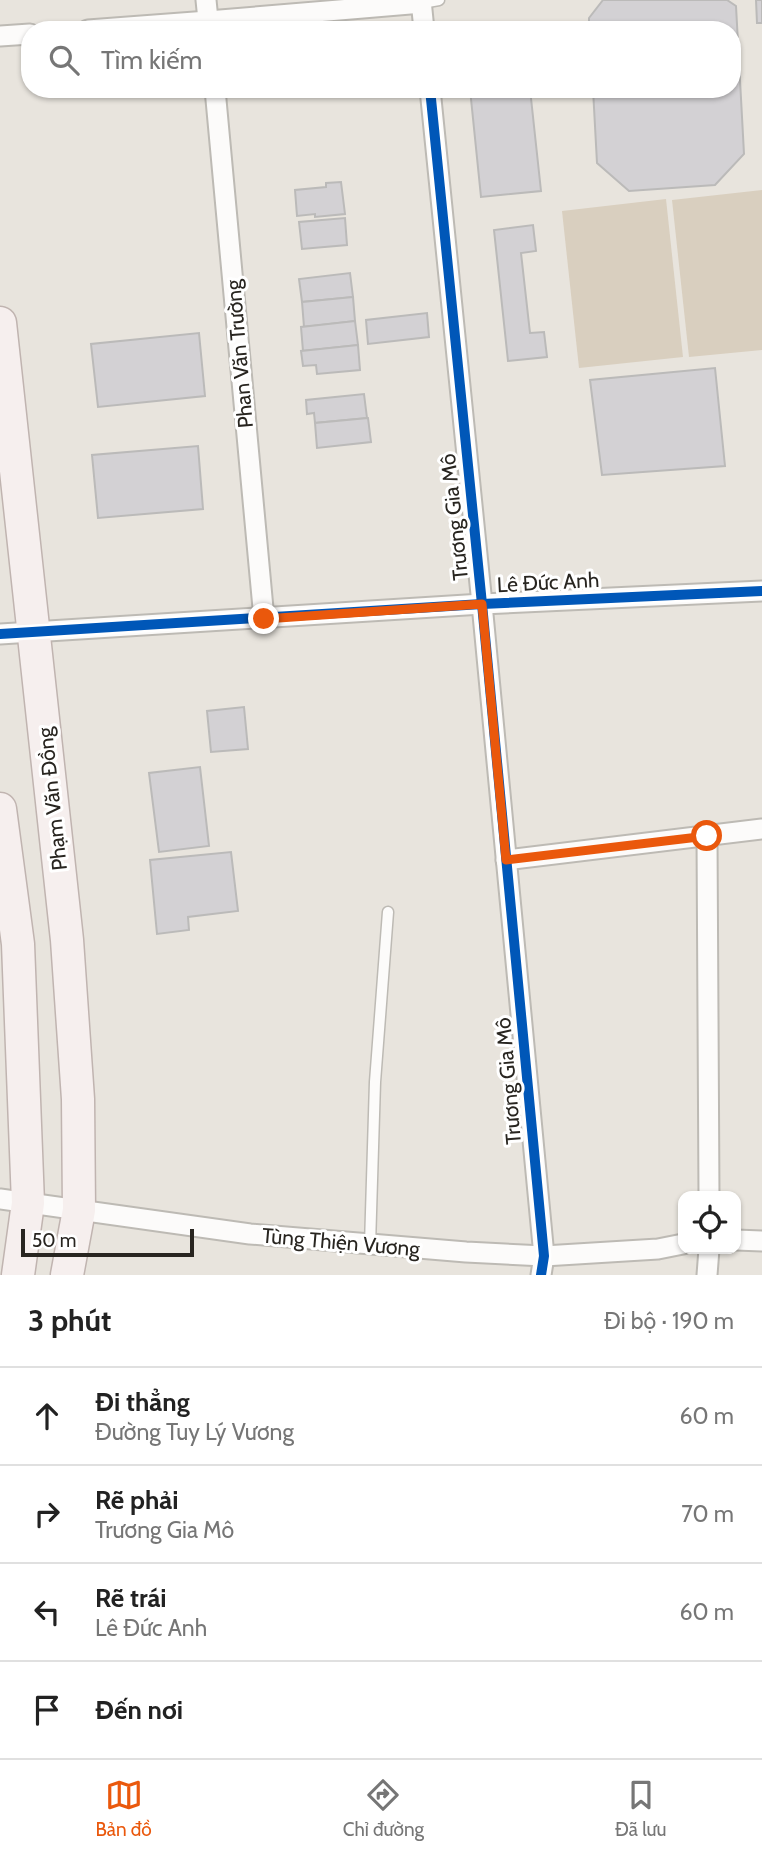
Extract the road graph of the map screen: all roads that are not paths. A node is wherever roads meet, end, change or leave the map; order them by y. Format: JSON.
{"nodes":[{"id":1,"x":206,"y":0,"type":"edge"},
{"id":2,"x":427,"y":1,"type":"edge"},
{"id":3,"x":208,"y":21,"type":"edge"},
{"id":4,"x":253,"y":21,"type":"edge"},
{"id":5,"x":425,"y":21,"type":"edge"},
{"id":6,"x":21,"y":35,"type":"edge"},
{"id":7,"x":0,"y":36,"type":"edge"},
{"id":8,"x":216,"y":98,"type":"edge"},
{"id":9,"x":431,"y":98,"type":"edge"},
{"id":10,"x":0,"y":323,"type":"edge"},
{"id":11,"x":762,"y":591,"type":"edge"},
{"id":12,"x":482,"y":604,"type":"junction"},
{"id":13,"x":264,"y":619,"type":"junction"},
{"id":14,"x":34,"y":633,"type":"junction"},
{"id":15,"x":0,"y":634,"type":"edge"},
{"id":16,"x":1,"y":818,"type":"edge"},
{"id":17,"x":762,"y":829,"type":"edge"},
{"id":18,"x":707,"y":836,"type":"junction"},
{"id":19,"x":506,"y":860,"type":"junction"},
{"id":20,"x":388,"y":912,"type":"dead end"},
{"id":21,"x":9,"y":945,"type":"edge"},
{"id":22,"x":709,"y":1191,"type":"edge"},
{"id":23,"x":14,"y":1201,"type":"edge"},
{"id":24,"x":79,"y":1210,"type":"junction"},
{"id":25,"x":741,"y":1240,"type":"edge"},
{"id":26,"x":762,"y":1241,"type":"edge"},
{"id":27,"x":370,"y":1245,"type":"junction"},
{"id":28,"x":678,"y":1245,"type":"edge"},
{"id":29,"x":709,"y":1254,"type":"edge"},
{"id":30,"x":542,"y":1266,"type":"edge"},
{"id":31,"x":18,"y":1275,"type":"edge"},
{"id":32,"x":68,"y":1275,"type":"edge"},
{"id":33,"x":707,"y":1275,"type":"edge"}],
"edges":[{"from":1,"to":3,"type":"street"},
{"from":2,"to":4,"type":"street"},
{"from":2,"to":5,"type":"street"},
{"from":6,"to":7,"type":"street"},
{"from":8,"to":13,"type":"street","name":"Phan Văn Trường"},
{"from":9,"to":12,"type":"street","name":"Trương Gia Mô"},
{"from":10,"to":14,"type":"main road","name":"Phạm Văn Đồng"},
{"from":11,"to":12,"type":"street","name":"Lê Đức Anh"},
{"from":12,"to":13,"type":"street","name":"Lê Đức Anh"},
{"from":12,"to":19,"type":"street","name":"Trương Gia Mô"},
{"from":13,"to":14,"type":"street","name":"Lê Đức Anh"},
{"from":14,"to":15,"type":"street","name":"Lê Đức Anh"},
{"from":14,"to":24,"type":"main road","name":"Phạm Văn Đồng"},
{"from":16,"to":21,"type":"main road"},
{"from":17,"to":18,"type":"street"},
{"from":18,"to":19,"type":"street"},
{"from":18,"to":22,"type":"street"},
{"from":19,"to":30,"type":"street","name":"Trương Gia Mô"},
{"from":20,"to":27,"type":"lane"},
{"from":21,"to":23,"type":"main road"},
{"from":23,"to":24,"type":"street","name":"Tùng Thiện Vương"},
{"from":23,"to":31,"type":"main road"},
{"from":24,"to":27,"type":"street","name":"Tùng Thiện Vương"},
{"from":24,"to":32,"type":"main road","name":"Phạm Văn Đồng"},
{"from":25,"to":26,"type":"street"},
{"from":27,"to":30,"type":"street","name":"Tùng Thiện Vương"},
{"from":28,"to":30,"type":"street","name":"Tùng Thiện Vương"},
{"from":29,"to":33,"type":"street"}]}
